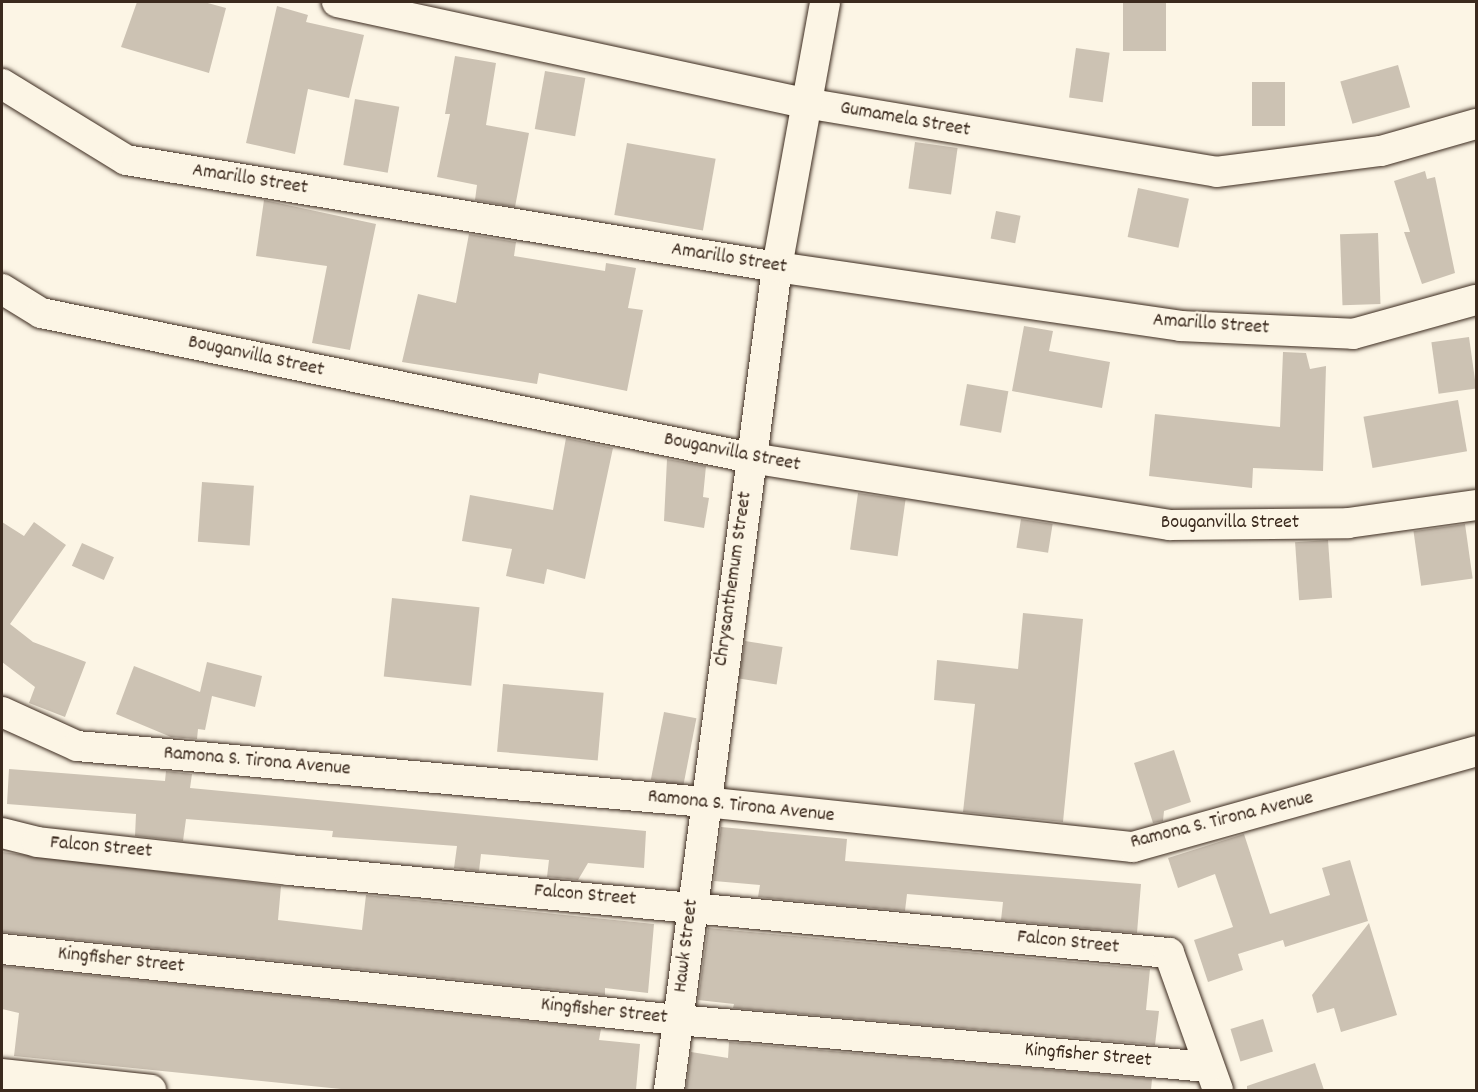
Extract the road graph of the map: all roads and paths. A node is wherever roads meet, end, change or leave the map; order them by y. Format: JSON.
{"nodes":[{"id":1,"x":337,"y":2,"type":"edge"},
{"id":2,"x":825,"y":2,"type":"edge"},
{"id":3,"x":2,"y":84,"type":"edge"},
{"id":4,"x":805,"y":103,"type":"junction"},
{"id":5,"x":1476,"y":124,"type":"edge"},
{"id":6,"x":777,"y":267,"type":"junction"},
{"id":7,"x":2,"y":289,"type":"edge"},
{"id":8,"x":1476,"y":300,"type":"edge"},
{"id":9,"x":751,"y":458,"type":"junction"},
{"id":10,"x":1476,"y":505,"type":"edge"},
{"id":11,"x":2,"y":712,"type":"edge"},
{"id":12,"x":1476,"y":751,"type":"edge"},
{"id":13,"x":704,"y":802,"type":"junction"},
{"id":14,"x":2,"y":833,"type":"edge"},
{"id":15,"x":692,"y":905,"type":"junction"},
{"id":16,"x":2,"y":949,"type":"edge"},
{"id":17,"x":678,"y":1020,"type":"junction"},
{"id":18,"x":2,"y":1074,"type":"edge"},
{"id":19,"x":1213,"y":1079,"type":"edge"},
{"id":20,"x":151,"y":1090,"type":"edge"},
{"id":21,"x":669,"y":1090,"type":"edge"}],
"edges":[{"from":1,"to":4,"type":"street","name":"Gumamela Street"},
{"from":2,"to":4,"type":"street","name":"Chrysanthemum Street"},
{"from":3,"to":6,"type":"street","name":"Amarillo Street"},
{"from":4,"to":5,"type":"street","name":"Gumamela Street"},
{"from":4,"to":6,"type":"street","name":"Chrysanthemum Street"},
{"from":6,"to":8,"type":"street","name":"Amarillo Street"},
{"from":6,"to":9,"type":"street","name":"Chrysanthemum Street"},
{"from":7,"to":9,"type":"street","name":"Bouganvilla Street"},
{"from":9,"to":10,"type":"street","name":"Bouganvilla Street"},
{"from":9,"to":13,"type":"street","name":"Chrysanthemum Street"},
{"from":11,"to":13,"type":"street","name":"Ramona S. Tirona Avenue"},
{"from":12,"to":13,"type":"street","name":"Ramona S. Tirona Avenue"},
{"from":13,"to":15,"type":"street","name":"Hawk Street"},
{"from":14,"to":15,"type":"street","name":"Falcon Street"},
{"from":15,"to":17,"type":"street","name":"Hawk Street"},
{"from":15,"to":19,"type":"street","name":"Falcon Street"},
{"from":16,"to":17,"type":"street","name":"Kingfisher Street"},
{"from":17,"to":19,"type":"street","name":"Kingfisher Street"},
{"from":17,"to":21,"type":"street","name":"Hawk Street"},
{"from":18,"to":20,"type":"street"}]}
